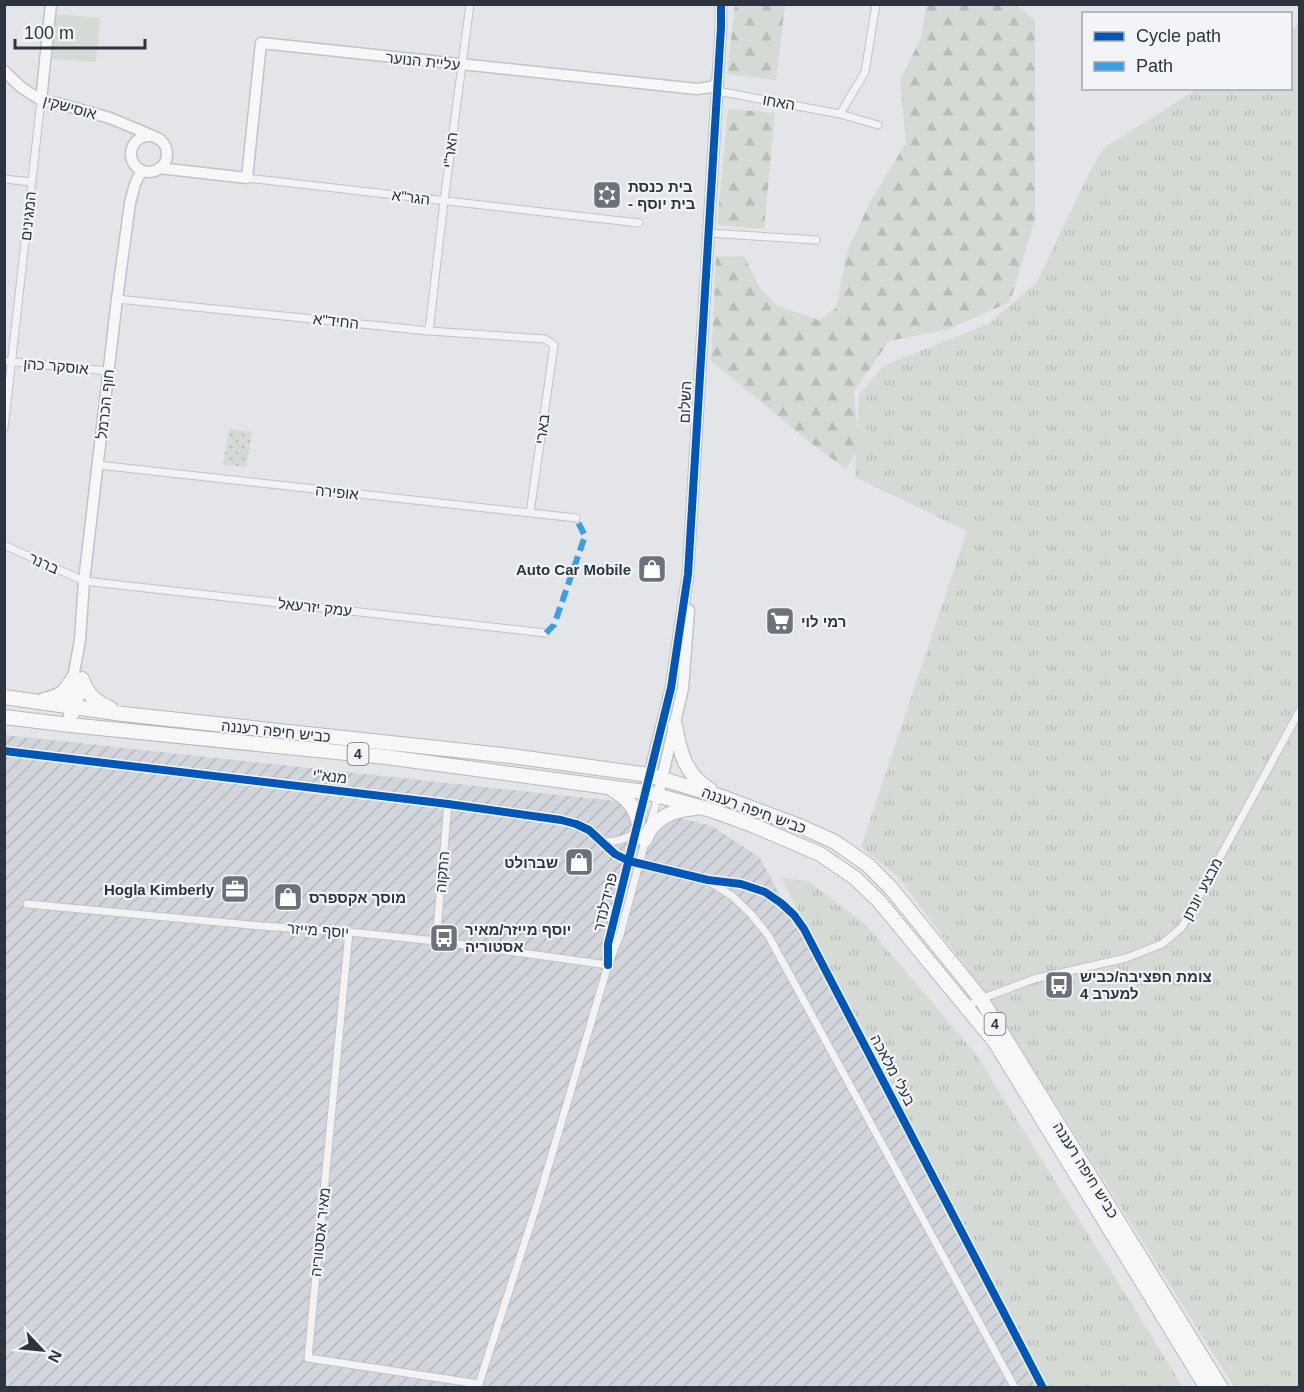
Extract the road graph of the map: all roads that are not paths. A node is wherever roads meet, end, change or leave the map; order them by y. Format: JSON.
{"nodes":[{"id":1,"x":51,"y":4,"type":"edge"},
{"id":2,"x":470,"y":4,"type":"edge"},
{"id":3,"x":723,"y":4,"type":"edge"},
{"id":4,"x":876,"y":4,"type":"edge"},
{"id":5,"x":461,"y":65,"type":"junction"},
{"id":6,"x":4,"y":71,"type":"edge"},
{"id":7,"x":717,"y":86,"type":"junction"},
{"id":8,"x":40,"y":100,"type":"junction"},
{"id":9,"x":840,"y":114,"type":"junction"},
{"id":10,"x":110,"y":118,"type":"junction"},
{"id":11,"x":878,"y":125,"type":"dead end"},
{"id":12,"x":153,"y":136,"type":"junction"},
{"id":13,"x":134,"y":145,"type":"junction"},
{"id":14,"x":166,"y":150,"type":"junction"},
{"id":15,"x":159,"y":168,"type":"junction"},
{"id":16,"x":142,"y":170,"type":"junction"},
{"id":17,"x":183,"y":170,"type":"junction"},
{"id":18,"x":247,"y":178,"type":"junction"},
{"id":19,"x":4,"y":179,"type":"edge"},
{"id":20,"x":32,"y":182,"type":"junction"},
{"id":21,"x":444,"y":201,"type":"junction"},
{"id":22,"x":639,"y":223,"type":"dead end"},
{"id":23,"x":708,"y":233,"type":"junction"},
{"id":24,"x":816,"y":240,"type":"dead end"},
{"id":25,"x":117,"y":299,"type":"junction"},
{"id":26,"x":429,"y":331,"type":"junction"},
{"id":27,"x":554,"y":345,"type":"joint"},
{"id":28,"x":9,"y":361,"type":"edge"},
{"id":29,"x":108,"y":371,"type":"junction"},
{"id":30,"x":4,"y":428,"type":"edge"},
{"id":31,"x":98,"y":465,"type":"junction"},
{"id":32,"x":530,"y":513,"type":"junction"},
{"id":33,"x":576,"y":518,"type":"dead end"},
{"id":34,"x":4,"y":545,"type":"edge"},
{"id":35,"x":688,"y":574,"type":"junction"},
{"id":36,"x":84,"y":581,"type":"junction"},
{"id":37,"x":546,"y":633,"type":"dead end"},
{"id":38,"x":78,"y":678,"type":"junction"},
{"id":39,"x":4,"y":697,"type":"edge"},
{"id":40,"x":40,"y":701,"type":"junction"},
{"id":41,"x":73,"y":706,"type":"junction"},
{"id":42,"x":1299,"y":710,"type":"edge"},
{"id":43,"x":123,"y":714,"type":"junction"},
{"id":44,"x":4,"y":717,"type":"edge"},
{"id":45,"x":70,"y":725,"type":"junction"},
{"id":46,"x":675,"y":725,"type":"junction"},
{"id":47,"x":4,"y":751,"type":"edge"},
{"id":48,"x":656,"y":777,"type":"junction"},
{"id":49,"x":606,"y":786,"type":"junction"},
{"id":50,"x":652,"y":794,"type":"junction"},
{"id":51,"x":722,"y":797,"type":"junction"},
{"id":52,"x":448,"y":804,"type":"junction"},
{"id":53,"x":702,"y":808,"type":"junction"},
{"id":54,"x":640,"y":831,"type":"junction"},
{"id":55,"x":603,"y":842,"type":"junction"},
{"id":56,"x":629,"y":861,"type":"junction"},
{"id":57,"x":639,"y":863,"type":"junction"},
{"id":58,"x":708,"y":880,"type":"junction"},
{"id":59,"x":27,"y":904,"type":"dead end"},
{"id":60,"x":349,"y":932,"type":"junction"},
{"id":61,"x":436,"y":941,"type":"junction"},
{"id":62,"x":608,"y":965,"type":"junction"},
{"id":63,"x":981,"y":999,"type":"junction"},
{"id":64,"x":967,"y":1007,"type":"junction"},
{"id":65,"x":480,"y":1386,"type":"edge"},
{"id":66,"x":1015,"y":1388,"type":"edge"},
{"id":67,"x":1042,"y":1388,"type":"edge"},
{"id":68,"x":1207,"y":1388,"type":"edge"},
{"id":69,"x":1221,"y":1388,"type":"edge"}],
"edges":[{"from":1,"to":8,"type":"street","name":"המגינים"},
{"from":2,"to":5,"type":"street","name":"האר\"י"},
{"from":3,"to":7,"type":"street","name":"השלום"},
{"from":4,"to":9,"type":"street"},
{"from":5,"to":7,"type":"street","name":"עליית הנוער"},
{"from":5,"to":18,"type":"street","name":"עליית הנוער"},
{"from":5,"to":21,"type":"street","name":"האר\"י"},
{"from":6,"to":8,"type":"street","name":"אוסישקין"},
{"from":7,"to":9,"type":"street","name":"האחו"},
{"from":7,"to":23,"type":"street","name":"השלום"},
{"from":8,"to":10,"type":"street","name":"אוסישקין"},
{"from":8,"to":20,"type":"street","name":"המגינים"},
{"from":9,"to":11,"type":"street","name":"האחו"},
{"from":10,"to":12,"type":"street","name":"אוסישקין"},
{"from":10,"to":13,"type":"street","name":"אוסישקין"},
{"from":12,"to":13,"type":"street"},
{"from":12,"to":14,"type":"street"},
{"from":13,"to":16,"type":"street"},
{"from":14,"to":15,"type":"street"},
{"from":14,"to":17,"type":"street"},
{"from":15,"to":16,"type":"street"},
{"from":15,"to":17,"type":"street","name":"הגר\"א"},
{"from":16,"to":25,"type":"street","name":"חוף הכרמל"},
{"from":17,"to":18,"type":"street","name":"הגר\"א"},
{"from":18,"to":21,"type":"street","name":"הגר\"א"},
{"from":19,"to":20,"type":"street"},
{"from":20,"to":28,"type":"street","name":"המגינים"},
{"from":21,"to":22,"type":"street","name":"הגר\"א"},
{"from":21,"to":26,"type":"street","name":"האר\"י"},
{"from":23,"to":24,"type":"street"},
{"from":23,"to":35,"type":"street","name":"השלום"},
{"from":25,"to":26,"type":"street","name":"החיד\"א"},
{"from":25,"to":29,"type":"street","name":"חוף הכרמל"},
{"from":26,"to":27,"type":"street","name":"החיד\"א"},
{"from":27,"to":32,"type":"street","name":"בארי"},
{"from":28,"to":29,"type":"street","name":"אוסקר כהן"},
{"from":28,"to":30,"type":"street","name":"המגינים"},
{"from":29,"to":31,"type":"street","name":"חוף הכרמל"},
{"from":31,"to":32,"type":"street","name":"אופירה"},
{"from":31,"to":36,"type":"street","name":"חוף הכרמל"},
{"from":32,"to":33,"type":"street","name":"אופירה"},
{"from":34,"to":36,"type":"street","name":"ברנר"},
{"from":35,"to":46,"type":"street","name":"השלום"},
{"from":35,"to":48,"type":"street","name":"השלום"},
{"from":36,"to":37,"type":"street","name":"עמק יזרעאל"},
{"from":36,"to":38,"type":"street","name":"חוף הכרמל"},
{"from":38,"to":40,"type":"highway"},
{"from":38,"to":41,"type":"street","name":"חוף הכרמל"},
{"from":38,"to":43,"type":"highway"},
{"from":39,"to":40,"type":"highway","name":"כביש חיפה רעננה","number":"4"},
{"from":40,"to":41,"type":"highway","name":"כביש חיפה רעננה","number":"4"},
{"from":41,"to":43,"type":"highway","name":"כביש חיפה רעננה","number":"4"},
{"from":41,"to":45,"type":"street","name":"חוף הכרמל"},
{"from":42,"to":63,"type":"street","name":"מבצע יונתן"},
{"from":43,"to":48,"type":"highway","name":"כביש חיפה רעננה","number":"4"},
{"from":44,"to":45,"type":"highway","name":"כביש חיפה רעננה","number":"4"},
{"from":45,"to":49,"type":"highway","name":"כביש חיפה רעננה","number":"4"},
{"from":46,"to":48,"type":"street","name":"השלום"},
{"from":46,"to":51,"type":"highway"},
{"from":47,"to":52,"type":"street","name":"מנא\"י"},
{"from":48,"to":50,"type":"street","name":"פרידלנדר"},
{"from":48,"to":51,"type":"highway","name":"כביש חיפה רעננה","number":"4"},
{"from":49,"to":50,"type":"highway","name":"כביש חיפה רעננה","number":"4"},
{"from":49,"to":54,"type":"highway"},
{"from":50,"to":53,"type":"highway","name":"כביש חיפה רעננה","number":"4"},
{"from":50,"to":54,"type":"street","name":"פרידלנדר"},
{"from":50,"to":54,"type":"street","name":"פרידלנדר"},
{"from":51,"to":63,"type":"highway","name":"כביש חיפה רעננה","number":"4"},
{"from":52,"to":55,"type":"street","name":"מנא\"י"},
{"from":52,"to":61,"type":"street","name":"התקוה"},
{"from":53,"to":54,"type":"highway"},
{"from":53,"to":64,"type":"highway","name":"כביש חיפה רעננה","number":"4"},
{"from":54,"to":55,"type":"street"},
{"from":54,"to":56,"type":"street","name":"פרידלנדר"},
{"from":54,"to":57,"type":"street","name":"פרידלנדר"},
{"from":55,"to":56,"type":"street","name":"מנא\"י"},
{"from":56,"to":57,"type":"street","name":"מנא\"י"},
{"from":56,"to":62,"type":"street","name":"פרידלנדר"},
{"from":57,"to":58,"type":"street","name":"בעלי מלאכה"},
{"from":57,"to":62,"type":"street","name":"פרידלנדר"},
{"from":58,"to":66,"type":"street","name":"בעלי מלאכה"},
{"from":58,"to":67,"type":"street","name":"בעלי מלאכה"},
{"from":59,"to":60,"type":"street","name":"יוסף מייזר"},
{"from":60,"to":61,"type":"street","name":"יוסף מייזר"},
{"from":60,"to":65,"type":"street","name":"מאיר אסטוריה"},
{"from":61,"to":62,"type":"street","name":"יוסף מייזר"},
{"from":62,"to":65,"type":"street","name":"פרידלנדר"},
{"from":63,"to":64,"type":"street","name":"מבצע יונתן"},
{"from":63,"to":69,"type":"highway","name":"כביש חיפה רעננה","number":"4"},
{"from":64,"to":68,"type":"highway","name":"כביש חיפה רעננה","number":"4"}]}
